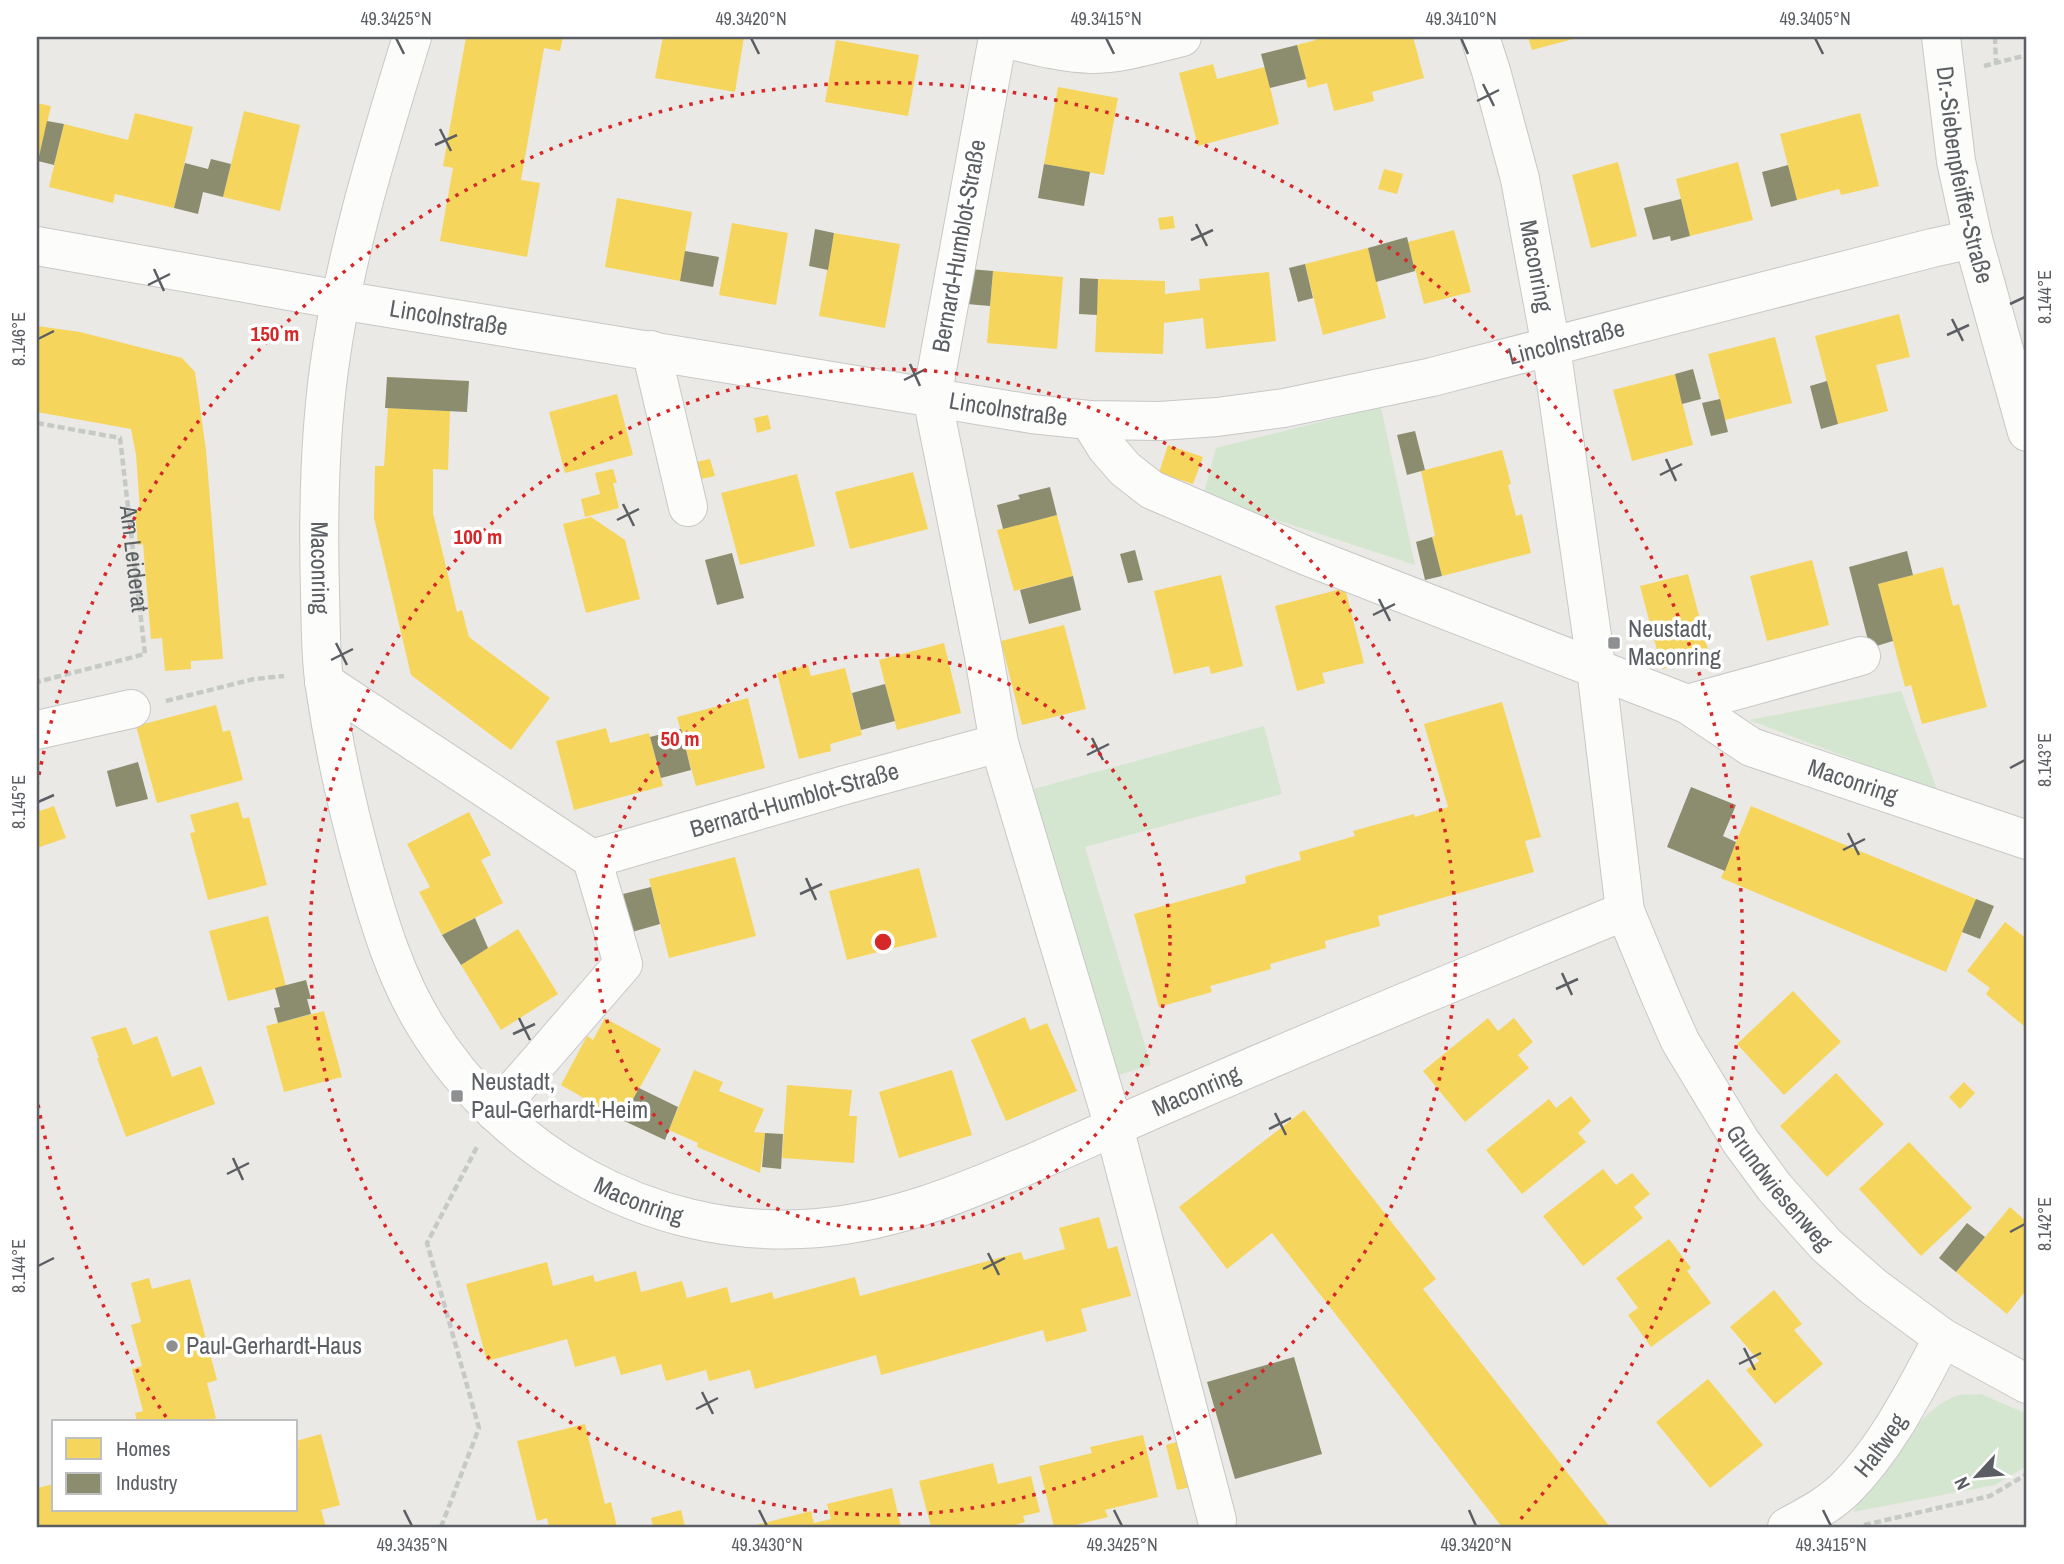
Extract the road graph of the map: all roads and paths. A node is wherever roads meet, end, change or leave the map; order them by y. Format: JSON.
{"nodes":[{"id":1,"x":412,"y":37,"type":"edge"},
{"id":2,"x":998,"y":37,"type":"edge"},
{"id":3,"x":1182,"y":37,"type":"edge"},
{"id":4,"x":1480,"y":37,"type":"edge"},
{"id":5,"x":1941,"y":37,"type":"edge"},
{"id":6,"x":1994,"y":37,"type":"edge"},
{"id":7,"x":1996,"y":64,"type":"dead end"},
{"id":8,"x":1973,"y":239,"type":"junction"},
{"id":9,"x":37,"y":246,"type":"edge"},
{"id":10,"x":340,"y":300,"type":"junction"},
{"id":11,"x":1551,"y":347,"type":"junction"},
{"id":12,"x":650,"y":350,"type":"junction"},
{"id":13,"x":932,"y":397,"type":"junction"},
{"id":14,"x":1089,"y":420,"type":"junction"},
{"id":15,"x":37,"y":424,"type":"edge"},
{"id":16,"x":2027,"y":432,"type":"edge"},
{"id":17,"x":688,"y":507,"type":"dead end"},
{"id":18,"x":1861,"y":656,"type":"dead end"},
{"id":19,"x":1595,"y":667,"type":"junction"},
{"id":20,"x":37,"y":682,"type":"edge"},
{"id":21,"x":324,"y":682,"type":"junction"},
{"id":22,"x":1687,"y":704,"type":"junction"},
{"id":23,"x":131,"y":709,"type":"joint"},
{"id":24,"x":37,"y":730,"type":"edge"},
{"id":25,"x":999,"y":743,"type":"junction"},
{"id":26,"x":2027,"y":840,"type":"edge"},
{"id":27,"x":592,"y":859,"type":"junction"},
{"id":28,"x":1625,"y":911,"type":"junction"},
{"id":29,"x":495,"y":1112,"type":"junction"},
{"id":30,"x":1114,"y":1126,"type":"junction"},
{"id":31,"x":1943,"y":1338,"type":"junction"},
{"id":32,"x":2027,"y":1384,"type":"edge"},
{"id":33,"x":2027,"y":1474,"type":"edge"},
{"id":34,"x":1217,"y":1520,"type":"dead end"},
{"id":35,"x":441,"y":1527,"type":"edge"},
{"id":36,"x":1787,"y":1527,"type":"edge"},
{"id":37,"x":1857,"y":1527,"type":"edge"}],
"edges":[{"from":1,"to":10,"type":"street","name":"Maconring"},
{"from":2,"to":3,"type":"street","name":"Bernard-Humblot-Straße"},
{"from":2,"to":13,"type":"street","name":"Bernard-Humblot-Straße"},
{"from":4,"to":11,"type":"street","name":"Maconring"},
{"from":5,"to":8,"type":"street","name":"Dr.-Siebenpfeiffer-Straße"},
{"from":6,"to":7,"type":"path"},
{"from":8,"to":11,"type":"street","name":"Lincolnstraße"},
{"from":8,"to":16,"type":"street","name":"Dr.-Siebenpfeiffer-Straße"},
{"from":9,"to":10,"type":"street","name":"Lincolnstraße"},
{"from":10,"to":12,"type":"street","name":"Lincolnstraße"},
{"from":10,"to":21,"type":"street","name":"Maconring"},
{"from":11,"to":14,"type":"street","name":"Lincolnstraße"},
{"from":11,"to":19,"type":"street","name":"Maconring"},
{"from":12,"to":13,"type":"street","name":"Lincolnstraße"},
{"from":12,"to":17,"type":"street"},
{"from":13,"to":14,"type":"street","name":"Lincolnstraße"},
{"from":13,"to":25,"type":"street","name":"Bernard-Humblot-Straße"},
{"from":14,"to":19,"type":"street"},
{"from":15,"to":20,"type":"path","name":"Am Leiderat"},
{"from":18,"to":22,"type":"street"},
{"from":19,"to":22,"type":"street","name":"Maconring"},
{"from":19,"to":28,"type":"street","name":"Maconring"},
{"from":21,"to":23,"type":"path"},
{"from":21,"to":27,"type":"street"},
{"from":21,"to":29,"type":"street","name":"Maconring"},
{"from":22,"to":26,"type":"street","name":"Maconring"},
{"from":23,"to":24,"type":"street"},
{"from":25,"to":27,"type":"street","name":"Bernard-Humblot-Straße"},
{"from":25,"to":30,"type":"street","name":"Bernard-Humblot-Straße"},
{"from":27,"to":29,"type":"street"},
{"from":28,"to":30,"type":"street","name":"Maconring"},
{"from":28,"to":31,"type":"street","name":"Grundwiesenweg"},
{"from":29,"to":30,"type":"street","name":"Maconring"},
{"from":29,"to":35,"type":"path"},
{"from":30,"to":34,"type":"street","name":"Bernard-Humblot-Straße"},
{"from":31,"to":32,"type":"street","name":"Grundwiesenweg"},
{"from":31,"to":36,"type":"street","name":"Haltweg"},
{"from":33,"to":37,"type":"path"}]}
